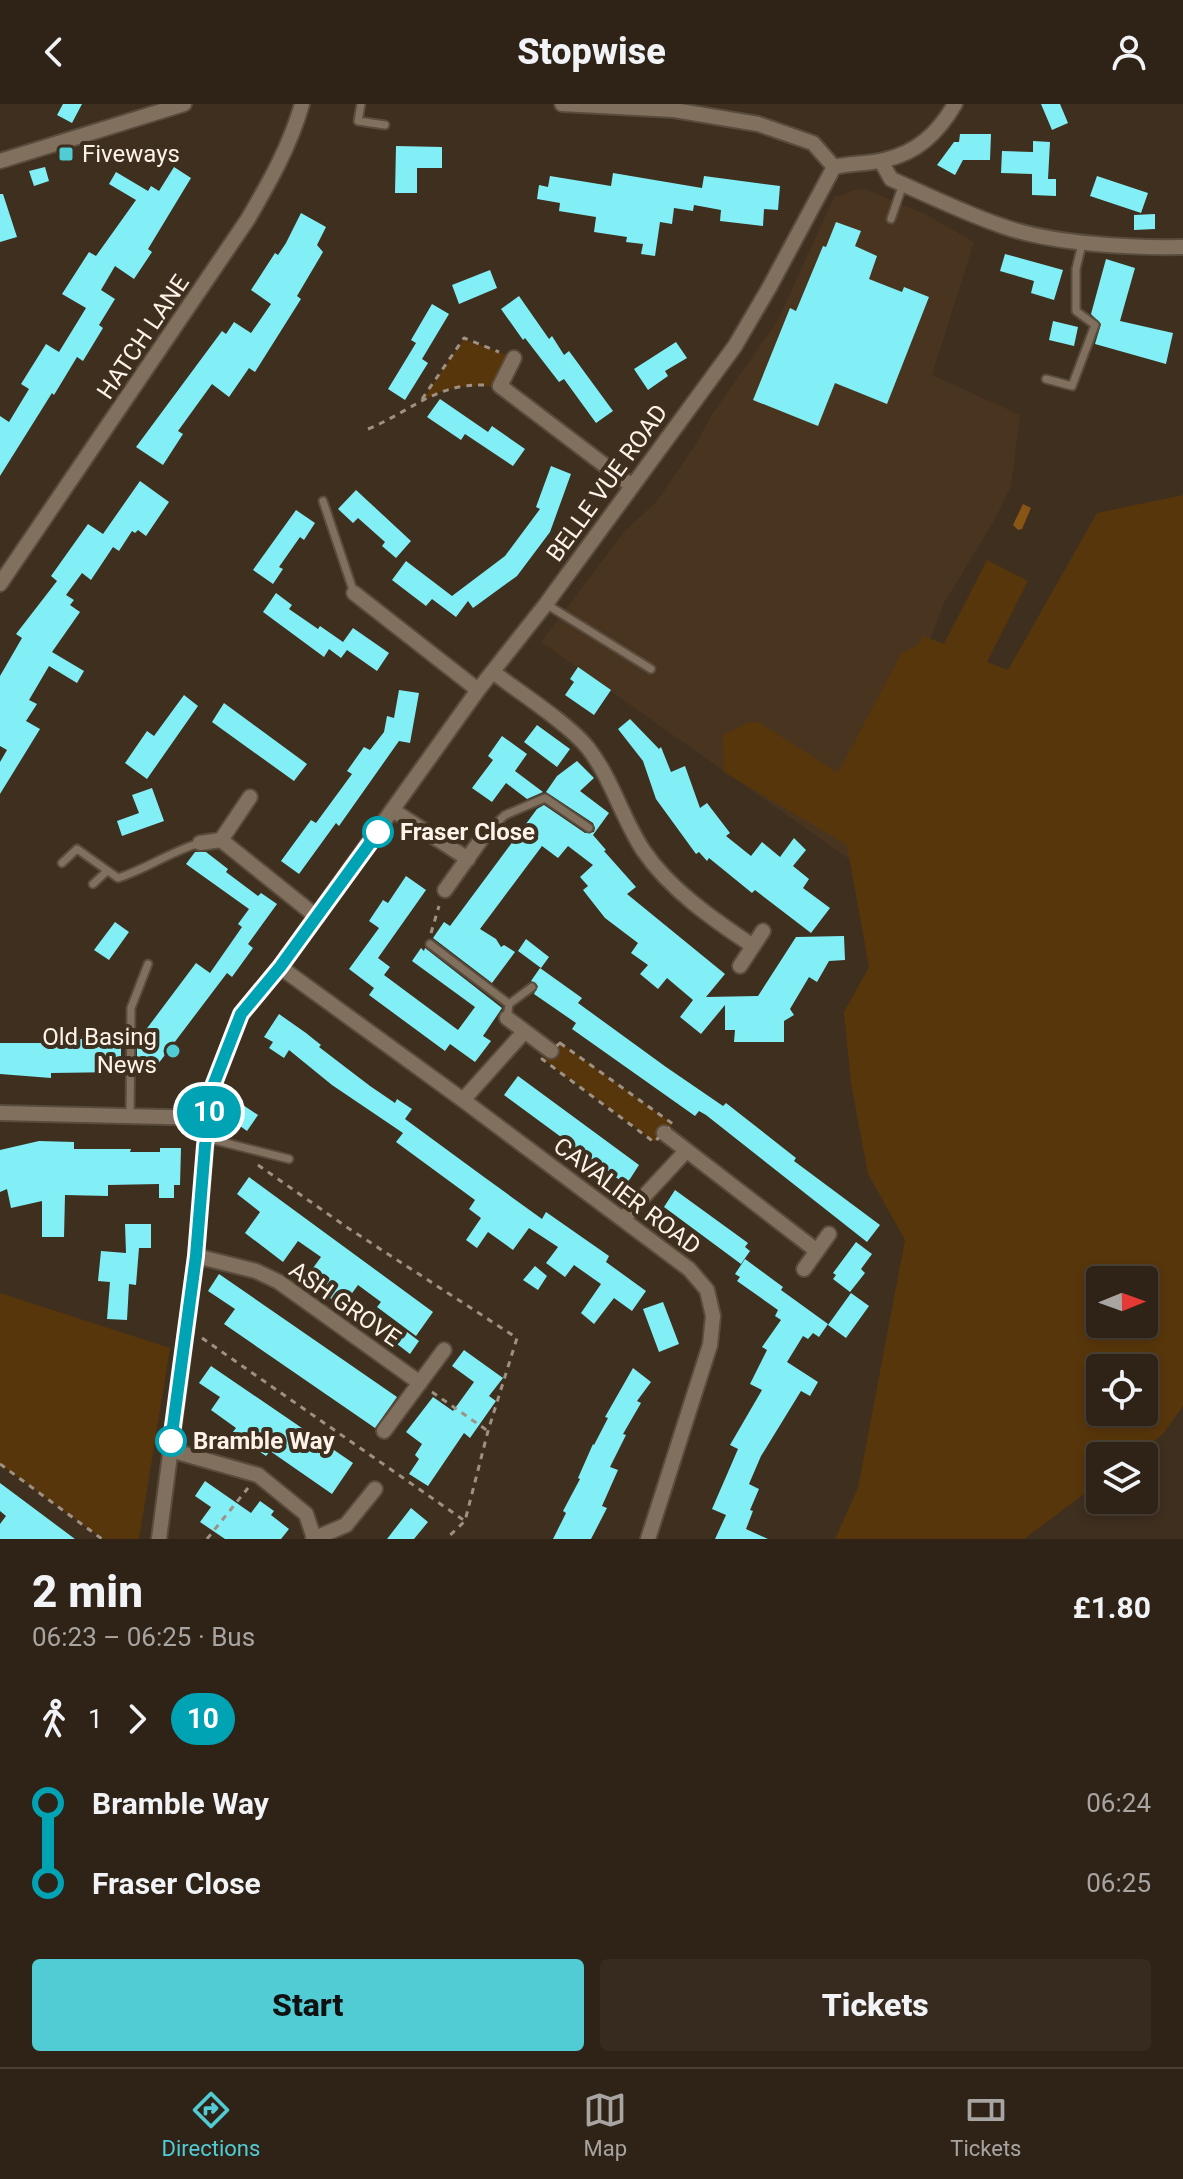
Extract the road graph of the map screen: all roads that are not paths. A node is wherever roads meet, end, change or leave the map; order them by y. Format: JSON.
{"nodes":[{"id":1,"x":184,"y":104,"type":"edge"},
{"id":2,"x":302,"y":104,"type":"edge"},
{"id":3,"x":361,"y":104,"type":"edge"},
{"id":4,"x":562,"y":104,"type":"edge"},
{"id":5,"x":955,"y":104,"type":"edge"},
{"id":6,"x":674,"y":107,"type":"edge"},
{"id":7,"x":385,"y":125,"type":"dead end"},
{"id":8,"x":0,"y":161,"type":"edge"},
{"id":9,"x":881,"y":161,"type":"junction"},
{"id":10,"x":834,"y":167,"type":"junction"},
{"id":11,"x":903,"y":184,"type":"junction"},
{"id":12,"x":891,"y":219,"type":"dead end"},
{"id":13,"x":1082,"y":241,"type":"junction"},
{"id":14,"x":1183,"y":247,"type":"edge"},
{"id":15,"x":514,"y":358,"type":"road end"},
{"id":16,"x":1046,"y":379,"type":"dead end"},
{"id":17,"x":632,"y":486,"type":"junction"},
{"id":18,"x":323,"y":501,"type":"dead end"},
{"id":19,"x":0,"y":584,"type":"edge"},
{"id":20,"x":354,"y":593,"type":"joint"},
{"id":21,"x":546,"y":604,"type":"junction"},
{"id":22,"x":651,"y":669,"type":"dead end"},
{"id":23,"x":493,"y":672,"type":"junction"},
{"id":24,"x":478,"y":690,"type":"junction"},
{"id":25,"x":250,"y":797,"type":"dead end"},
{"id":26,"x":394,"y":811,"type":"junction"},
{"id":27,"x":589,"y":828,"type":"dead end"},
{"id":28,"x":485,"y":834,"type":"joint"},
{"id":29,"x":221,"y":840,"type":"junction"},
{"id":30,"x":200,"y":843,"type":"joint"},
{"id":31,"x":468,"y":859,"type":"junction"},
{"id":32,"x":62,"y":863,"type":"dead end"},
{"id":33,"x":107,"y":871,"type":"junction"},
{"id":34,"x":93,"y":884,"type":"dead end"},
{"id":35,"x":445,"y":890,"type":"road end"},
{"id":36,"x":317,"y":917,"type":"junction"},
{"id":37,"x":763,"y":931,"type":"dead end"},
{"id":38,"x":430,"y":944,"type":"road end"},
{"id":39,"x":753,"y":946,"type":"junction"},
{"id":40,"x":148,"y":964,"type":"dead end"},
{"id":41,"x":740,"y":966,"type":"dead end"},
{"id":42,"x":280,"y":967,"type":"junction"},
{"id":43,"x":532,"y":987,"type":"dead end"},
{"id":44,"x":508,"y":1011,"type":"junction"},
{"id":45,"x":524,"y":1032,"type":"junction"},
{"id":46,"x":551,"y":1051,"type":"road end"},
{"id":47,"x":463,"y":1100,"type":"junction"},
{"id":48,"x":0,"y":1113,"type":"edge"},
{"id":49,"x":130,"y":1117,"type":"junction"},
{"id":50,"x":208,"y":1118,"type":"junction"},
{"id":51,"x":664,"y":1133,"type":"road end"},
{"id":52,"x":206,"y":1138,"type":"junction"},
{"id":53,"x":686,"y":1151,"type":"junction"},
{"id":54,"x":289,"y":1159,"type":"dead end"},
{"id":55,"x":623,"y":1219,"type":"junction"},
{"id":56,"x":829,"y":1234,"type":"dead end"},
{"id":57,"x":817,"y":1251,"type":"junction"},
{"id":58,"x":196,"y":1256,"type":"junction"},
{"id":59,"x":804,"y":1269,"type":"dead end"},
{"id":60,"x":444,"y":1350,"type":"dead end"},
{"id":61,"x":420,"y":1383,"type":"junction"},
{"id":62,"x":384,"y":1431,"type":"dead end"},
{"id":63,"x":170,"y":1450,"type":"junction"},
{"id":64,"x":375,"y":1489,"type":"dead end"},
{"id":65,"x":314,"y":1538,"type":"edge"},
{"id":66,"x":159,"y":1539,"type":"edge"},
{"id":67,"x":648,"y":1539,"type":"edge"}],
"edges":[{"from":1,"to":8,"type":"street"},
{"from":2,"to":19,"type":"street","name":"HATCH LANE"},
{"from":3,"to":7,"type":"lane"},
{"from":4,"to":6,"type":"street"},
{"from":5,"to":9,"type":"street"},
{"from":6,"to":10,"type":"street"},
{"from":9,"to":10,"type":"street"},
{"from":9,"to":11,"type":"street"},
{"from":10,"to":17,"type":"street","name":"BELLE VUE ROAD"},
{"from":11,"to":12,"type":"lane"},
{"from":11,"to":13,"type":"street"},
{"from":13,"to":14,"type":"street"},
{"from":13,"to":16,"type":"lane"},
{"from":15,"to":17,"type":"street"},
{"from":17,"to":21,"type":"street","name":"BELLE VUE ROAD"},
{"from":18,"to":20,"type":"lane"},
{"from":20,"to":24,"type":"street"},
{"from":21,"to":22,"type":"lane"},
{"from":21,"to":23,"type":"street","name":"BELLE VUE ROAD"},
{"from":23,"to":24,"type":"street","name":"BELLE VUE ROAD"},
{"from":23,"to":39,"type":"street"},
{"from":24,"to":26,"type":"street","name":"BELLE VUE ROAD"},
{"from":25,"to":29,"type":"street"},
{"from":26,"to":31,"type":"street"},
{"from":26,"to":36,"type":"street","name":"BELLE VUE ROAD"},
{"from":27,"to":28,"type":"lane"},
{"from":28,"to":31,"type":"street"},
{"from":29,"to":30,"type":"street"},
{"from":29,"to":36,"type":"street"},
{"from":30,"to":33,"type":"lane"},
{"from":31,"to":35,"type":"street"},
{"from":32,"to":33,"type":"lane"},
{"from":33,"to":34,"type":"lane"},
{"from":36,"to":42,"type":"street","name":"BELLE VUE ROAD"},
{"from":37,"to":39,"type":"street"},
{"from":38,"to":44,"type":"lane"},
{"from":39,"to":41,"type":"street"},
{"from":40,"to":49,"type":"lane"},
{"from":42,"to":47,"type":"street","name":"CAVALIER ROAD"},
{"from":42,"to":50,"type":"street","name":"BELLE VUE ROAD"},
{"from":43,"to":44,"type":"lane"},
{"from":44,"to":45,"type":"street"},
{"from":45,"to":46,"type":"street"},
{"from":45,"to":47,"type":"street"},
{"from":47,"to":55,"type":"street","name":"CAVALIER ROAD"},
{"from":48,"to":49,"type":"street"},
{"from":49,"to":50,"type":"street"},
{"from":50,"to":52,"type":"street","name":"BELLE VUE ROAD"},
{"from":51,"to":53,"type":"street"},
{"from":52,"to":54,"type":"lane"},
{"from":52,"to":58,"type":"street","name":"BELLE VUE ROAD"},
{"from":53,"to":55,"type":"street"},
{"from":53,"to":57,"type":"street"},
{"from":55,"to":67,"type":"street","name":"CAVALIER ROAD"},
{"from":56,"to":57,"type":"street"},
{"from":57,"to":59,"type":"street"},
{"from":58,"to":61,"type":"street","name":"ASH GROVE"},
{"from":58,"to":63,"type":"street","name":"BELLE VUE ROAD"},
{"from":60,"to":61,"type":"street"},
{"from":61,"to":62,"type":"street"},
{"from":63,"to":65,"type":"street"},
{"from":63,"to":66,"type":"street","name":"BELLE VUE ROAD"},
{"from":64,"to":65,"type":"street"}]}
